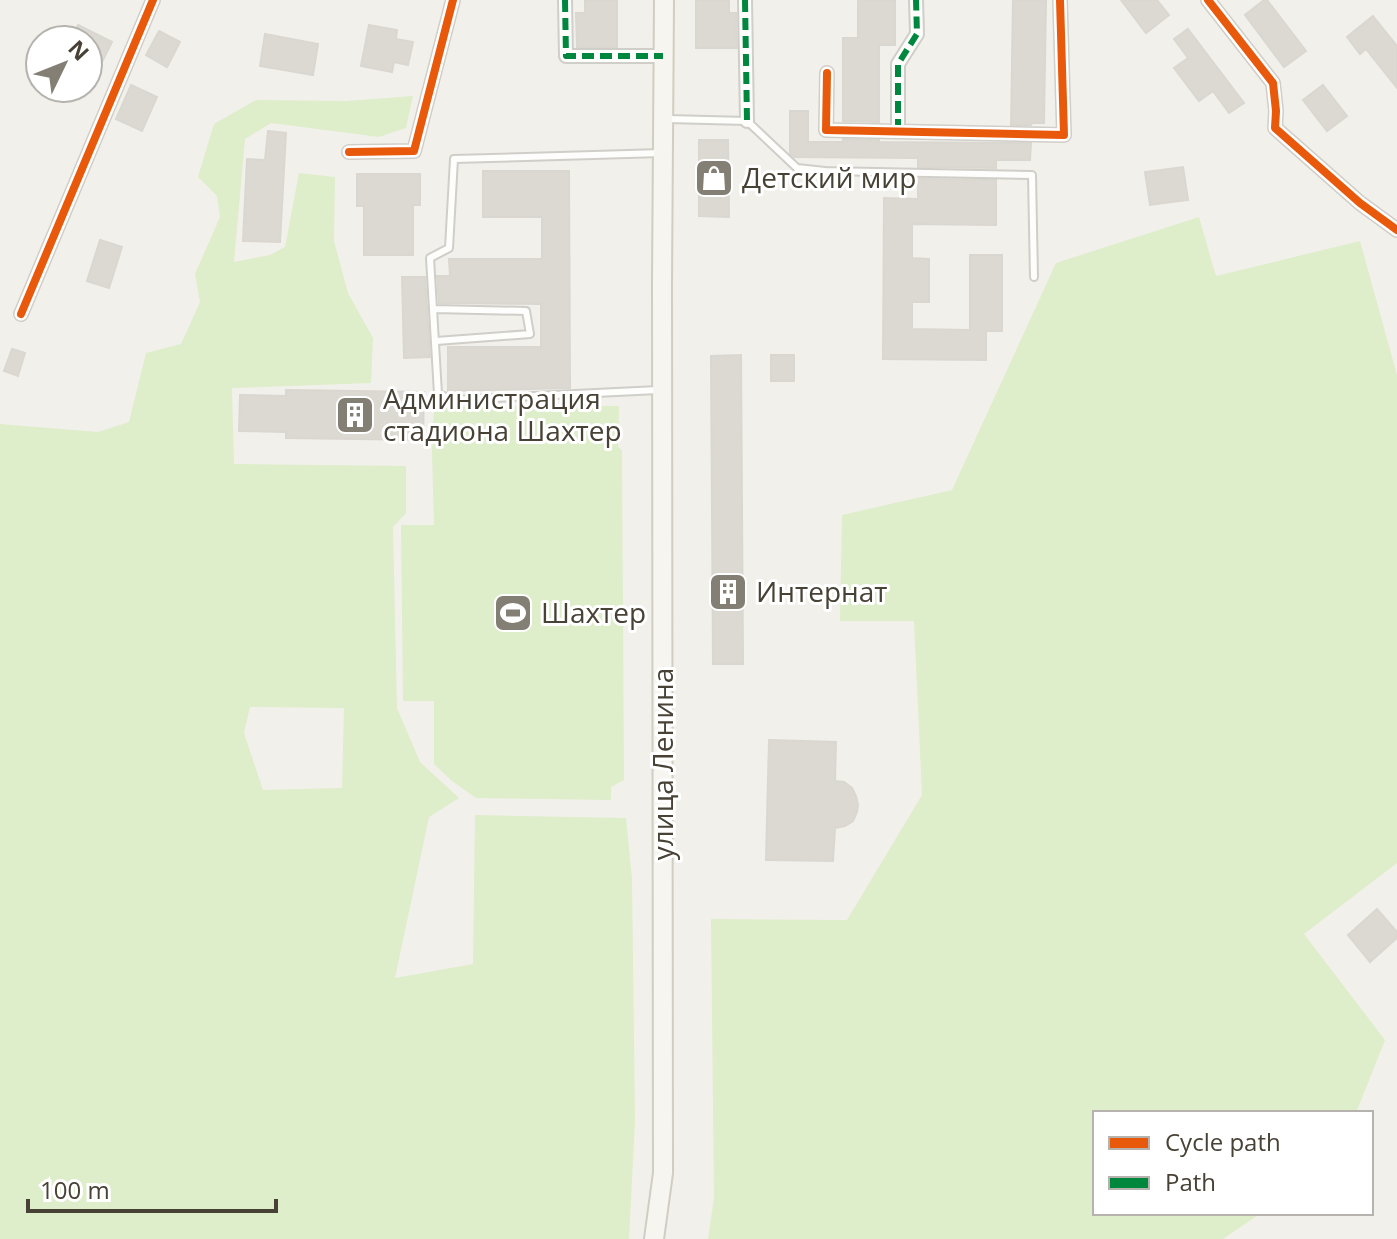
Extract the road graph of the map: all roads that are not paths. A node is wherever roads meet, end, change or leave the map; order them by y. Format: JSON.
{"nodes":[{"id":1,"x":153,"y":0,"type":"edge"},
{"id":2,"x":453,"y":0,"type":"edge"},
{"id":3,"x":565,"y":0,"type":"edge"},
{"id":4,"x":664,"y":0,"type":"edge"},
{"id":5,"x":745,"y":0,"type":"edge"},
{"id":6,"x":916,"y":0,"type":"edge"},
{"id":7,"x":1060,"y":0,"type":"edge"},
{"id":8,"x":1208,"y":0,"type":"edge"},
{"id":9,"x":663,"y":56,"type":"junction"},
{"id":10,"x":827,"y":73,"type":"dead end"},
{"id":11,"x":663,"y":119,"type":"junction"},
{"id":12,"x":747,"y":121,"type":"junction"},
{"id":13,"x":898,"y":131,"type":"junction"},
{"id":14,"x":349,"y":152,"type":"dead end"},
{"id":15,"x":663,"y":153,"type":"junction"},
{"id":16,"x":1397,"y":230,"type":"edge"},
{"id":17,"x":1034,"y":277,"type":"dead end"},
{"id":18,"x":434,"y":309,"type":"junction"},
{"id":19,"x":21,"y":314,"type":"dead end"},
{"id":20,"x":436,"y":341,"type":"junction"},
{"id":21,"x":662,"y":390,"type":"junction"},
{"id":22,"x":654,"y":1239,"type":"edge"}],
"edges":[{"from":1,"to":19,"type":"street"},
{"from":2,"to":14,"type":"street"},
{"from":3,"to":9,"type":"street"},
{"from":4,"to":9,"type":"main road","name":"улица Ленина"},
{"from":5,"to":12,"type":"street"},
{"from":6,"to":13,"type":"street"},
{"from":7,"to":13,"type":"street"},
{"from":8,"to":16,"type":"street"},
{"from":9,"to":11,"type":"main road","name":"улица Ленина"},
{"from":10,"to":13,"type":"street"},
{"from":11,"to":12,"type":"lane"},
{"from":11,"to":15,"type":"main road","name":"улица Ленина"},
{"from":12,"to":17,"type":"lane"},
{"from":15,"to":18,"type":"lane"},
{"from":15,"to":21,"type":"main road","name":"улица Ленина"},
{"from":18,"to":20,"type":"lane"},
{"from":18,"to":20,"type":"lane"},
{"from":20,"to":21,"type":"lane"},
{"from":21,"to":22,"type":"main road","name":"улица Ленина"}]}
